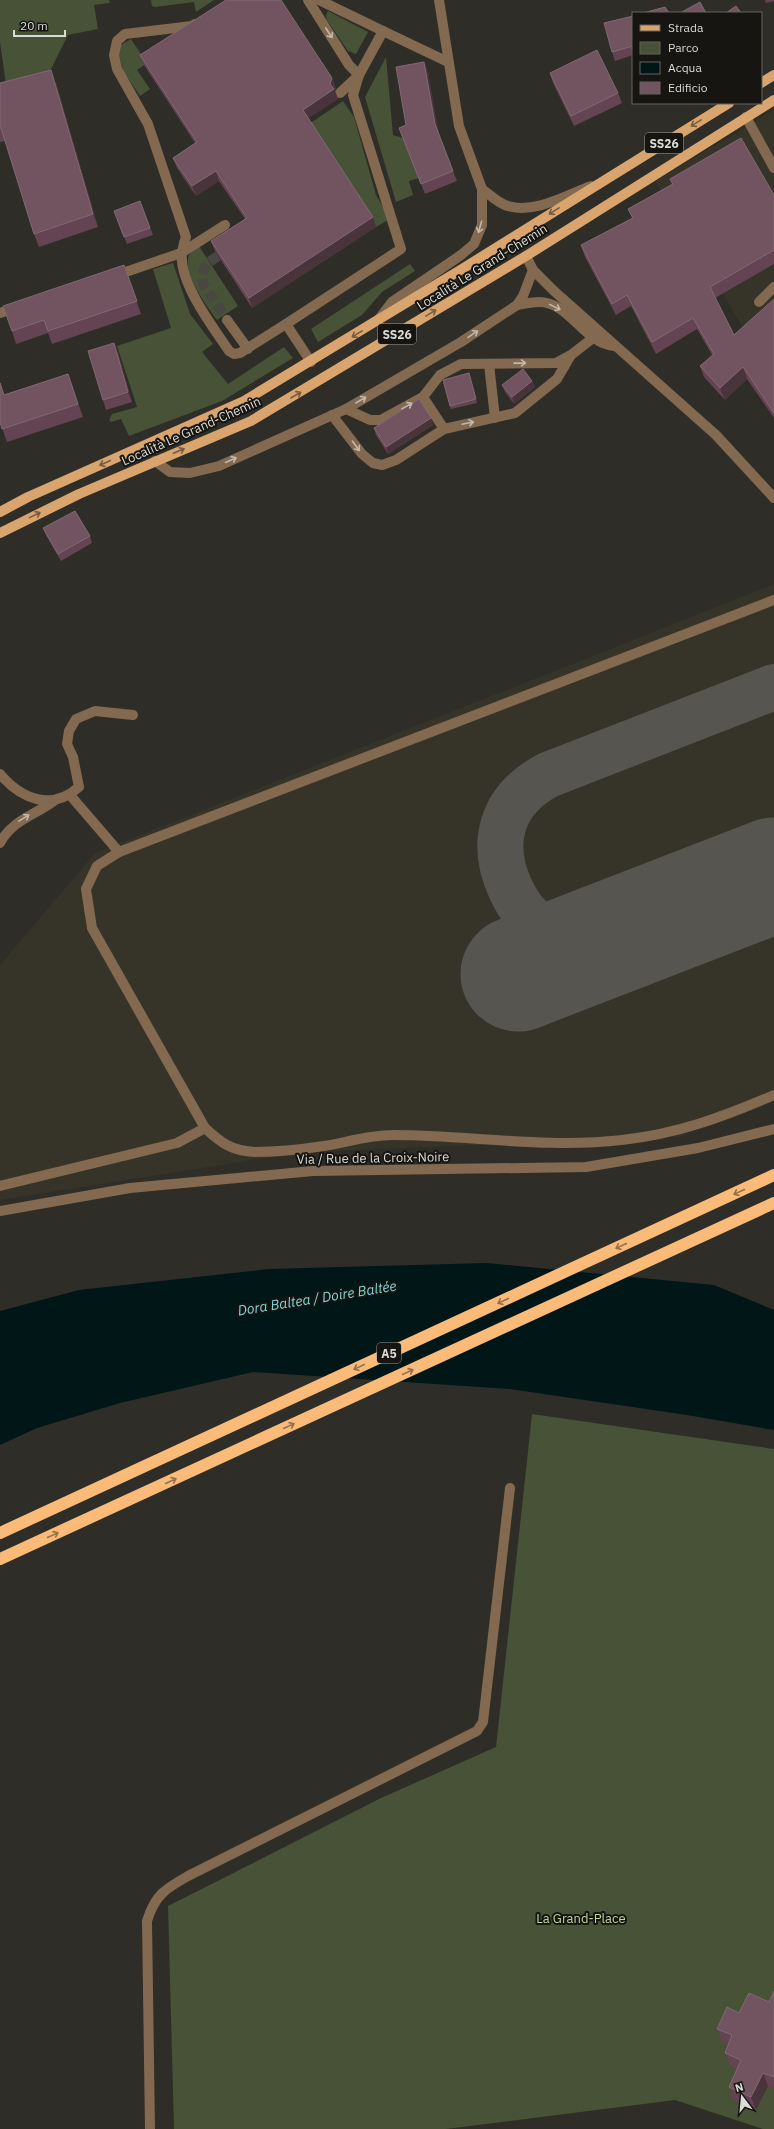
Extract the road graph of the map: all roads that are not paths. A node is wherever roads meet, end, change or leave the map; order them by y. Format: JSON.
{"nodes":[{"id":1,"x":308,"y":0,"type":"edge"},
{"id":2,"x":319,"y":0,"type":"edge"},
{"id":3,"x":439,"y":0,"type":"edge"},
{"id":4,"x":204,"y":19,"type":"edge"},
{"id":5,"x":192,"y":26,"type":"junction"},
{"id":6,"x":383,"y":31,"type":"junction"},
{"id":7,"x":172,"y":39,"type":"edge"},
{"id":8,"x":448,"y":62,"type":"junction"},
{"id":9,"x":359,"y":75,"type":"junction"},
{"id":10,"x":774,"y":75,"type":"edge"},
{"id":11,"x":762,"y":82,"type":"edge"},
{"id":12,"x":340,"y":93,"type":"dead end"},
{"id":13,"x":774,"y":100,"type":"edge"},
{"id":14,"x":727,"y":104,"type":"edge"},
{"id":15,"x":746,"y":117,"type":"junction"},
{"id":16,"x":774,"y":168,"type":"edge"},
{"id":17,"x":599,"y":183,"type":"junction"},
{"id":18,"x":482,"y":189,"type":"junction"},
{"id":19,"x":225,"y":225,"type":"dead end"},
{"id":20,"x":182,"y":253,"type":"junction"},
{"id":21,"x":526,"y":256,"type":"junction"},
{"id":22,"x":533,"y":270,"type":"junction"},
{"id":23,"x":102,"y":280,"type":"edge"},
{"id":24,"x":774,"y":287,"type":"edge"},
{"id":25,"x":759,"y":302,"type":"dead end"},
{"id":26,"x":27,"y":304,"type":"edge"},
{"id":27,"x":517,"y":305,"type":"junction"},
{"id":28,"x":0,"y":313,"type":"edge"},
{"id":29,"x":227,"y":320,"type":"tunnel mouth"},
{"id":30,"x":378,"y":321,"type":"junction"},
{"id":31,"x":286,"y":324,"type":"junction"},
{"id":32,"x":593,"y":338,"type":"junction"},
{"id":33,"x":616,"y":346,"type":"junction"},
{"id":34,"x":248,"y":349,"type":"junction"},
{"id":35,"x":571,"y":355,"type":"junction"},
{"id":36,"x":311,"y":362,"type":"junction"},
{"id":37,"x":489,"y":364,"type":"junction"},
{"id":38,"x":424,"y":397,"type":"junction"},
{"id":39,"x":346,"y":409,"type":"junction"},
{"id":40,"x":332,"y":415,"type":"junction"},
{"id":41,"x":495,"y":418,"type":"junction"},
{"id":42,"x":444,"y":429,"type":"junction"},
{"id":43,"x":155,"y":461,"type":"junction"},
{"id":44,"x":774,"y":498,"type":"edge"},
{"id":45,"x":0,"y":512,"type":"edge"},
{"id":46,"x":0,"y":533,"type":"edge"},
{"id":47,"x":774,"y":600,"type":"edge"},
{"id":48,"x":133,"y":715,"type":"dead end"},
{"id":49,"x":0,"y":774,"type":"edge"},
{"id":50,"x":70,"y":795,"type":"junction"},
{"id":51,"x":55,"y":800,"type":"junction"},
{"id":52,"x":0,"y":843,"type":"edge"},
{"id":53,"x":119,"y":852,"type":"junction"},
{"id":54,"x":774,"y":1095,"type":"edge"},
{"id":55,"x":774,"y":1121,"type":"edge"},
{"id":56,"x":205,"y":1128,"type":"junction"},
{"id":57,"x":774,"y":1129,"type":"edge"},
{"id":58,"x":740,"y":1138,"type":"junction"},
{"id":59,"x":774,"y":1175,"type":"edge"},
{"id":60,"x":0,"y":1186,"type":"edge"},
{"id":61,"x":774,"y":1203,"type":"edge"},
{"id":62,"x":2,"y":1210,"type":"edge"},
{"id":63,"x":510,"y":1488,"type":"dead end"},
{"id":64,"x":2,"y":1532,"type":"edge"},
{"id":65,"x":0,"y":1559,"type":"edge"},
{"id":66,"x":150,"y":2129,"type":"edge"}],
"edges":[{"from":1,"to":9,"type":"street","one_way":true},
{"from":2,"to":6,"type":"street"},
{"from":3,"to":8,"type":"street"},
{"from":4,"to":5,"type":"street"},
{"from":5,"to":7,"type":"street"},
{"from":5,"to":20,"type":"street"},
{"from":6,"to":8,"type":"street"},
{"from":6,"to":9,"type":"street"},
{"from":8,"to":18,"type":"street"},
{"from":9,"to":12,"type":"street"},
{"from":9,"to":31,"type":"street"},
{"from":10,"to":11,"type":"main road"},
{"from":13,"to":15,"type":"main road","name":"Località Le Grand-Chemin","number":"SS26"},
{"from":14,"to":17,"type":"main road","name":"Località Le Grand-Chemin","number":"SS26","one_way":true},
{"from":15,"to":16,"type":"street"},
{"from":15,"to":21,"type":"main road","name":"Località Le Grand-Chemin","number":"SS26"},
{"from":17,"to":18,"type":"street"},
{"from":17,"to":30,"type":"main road","name":"Località Le Grand-Chemin","number":"SS26","one_way":true},
{"from":18,"to":30,"type":"street","one_way":true},
{"from":19,"to":20,"type":"street"},
{"from":20,"to":23,"type":"street"},
{"from":20,"to":34,"type":"street"},
{"from":21,"to":22,"type":"street"},
{"from":43,"to":21,"type":"main road","name":"Località Le Grand-Chemin","number":"SS26","one_way":true},
{"from":22,"to":27,"type":"street"},
{"from":22,"to":33,"type":"street"},
{"from":24,"to":25,"type":"street"},
{"from":26,"to":28,"type":"street"},
{"from":27,"to":32,"type":"street","one_way":true},
{"from":39,"to":27,"type":"street","one_way":true},
{"from":29,"to":34,"type":"street"},
{"from":30,"to":36,"type":"main road","name":"Località Le Grand-Chemin","number":"SS26","one_way":true},
{"from":31,"to":34,"type":"street"},
{"from":31,"to":36,"type":"street"},
{"from":32,"to":33,"type":"street"},
{"from":32,"to":35,"type":"street"},
{"from":33,"to":44,"type":"street"},
{"from":37,"to":35,"type":"street","one_way":true},
{"from":35,"to":41,"type":"street"},
{"from":36,"to":45,"type":"main road","name":"Località Le Grand-Chemin","number":"SS26","one_way":true},
{"from":37,"to":38,"type":"street"},
{"from":37,"to":41,"type":"street"},
{"from":39,"to":38,"type":"street","one_way":true},
{"from":38,"to":42,"type":"street"},
{"from":39,"to":40,"type":"street"},
{"from":40,"to":42,"type":"street","one_way":true},
{"from":43,"to":40,"type":"street","one_way":true},
{"from":42,"to":41,"type":"street","one_way":true},
{"from":46,"to":43,"type":"main road","name":"Località Le Grand-Chemin","number":"SS26","one_way":true},
{"from":47,"to":53,"type":"street"},
{"from":48,"to":50,"type":"street"},
{"from":49,"to":51,"type":"street"},
{"from":50,"to":51,"type":"street"},
{"from":50,"to":53,"type":"street"},
{"from":52,"to":51,"type":"street","one_way":true},
{"from":53,"to":56,"type":"street"},
{"from":54,"to":56,"type":"street"},
{"from":55,"to":58,"type":"street","name":"Via / Rue de la Croix-Noire"},
{"from":56,"to":60,"type":"street"},
{"from":57,"to":58,"type":"street","name":"Via / Rue de la Croix-Noire"},
{"from":58,"to":62,"type":"street","name":"Via / Rue de la Croix-Noire"},
{"from":59,"to":64,"type":"highway","number":"A5","one_way":true},
{"from":65,"to":61,"type":"highway","number":"A5","one_way":true},
{"from":63,"to":66,"type":"street"}]}
